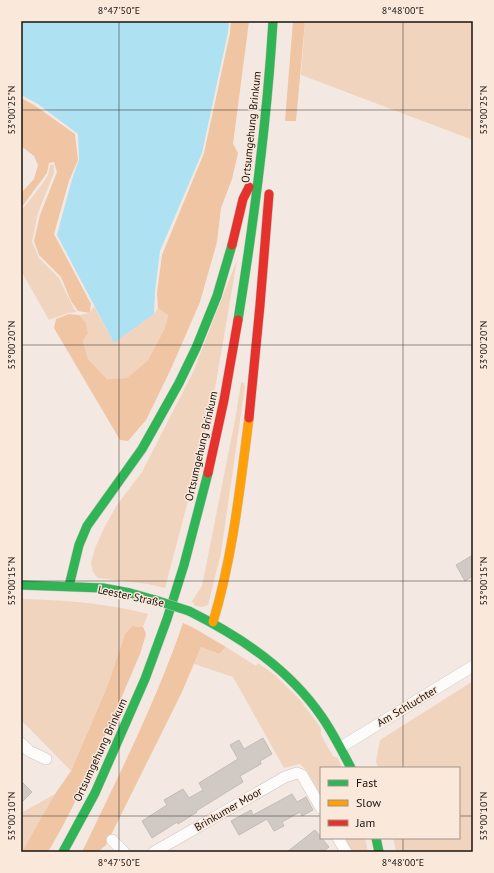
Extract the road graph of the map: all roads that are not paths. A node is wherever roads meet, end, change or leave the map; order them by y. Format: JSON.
{"nodes":[{"id":1,"x":273,"y":21,"type":"edge"},
{"id":2,"x":265,"y":166,"type":"junction"},
{"id":3,"x":269,"y":188,"type":"dead end"},
{"id":4,"x":21,"y":585,"type":"edge"},
{"id":5,"x":69,"y":586,"type":"junction"},
{"id":6,"x":213,"y":622,"type":"junction"},
{"id":7,"x":473,"y":666,"type":"edge"},
{"id":8,"x":21,"y":743,"type":"edge"},
{"id":9,"x":341,"y":747,"type":"junction"},
{"id":10,"x":46,"y":759,"type":"dead end"},
{"id":11,"x":351,"y":767,"type":"edge"},
{"id":12,"x":320,"y":806,"type":"edge"},
{"id":13,"x":339,"y":839,"type":"edge"},
{"id":14,"x":376,"y":839,"type":"edge"},
{"id":15,"x":112,"y":840,"type":"dead end"},
{"id":16,"x":63,"y":852,"type":"edge"},
{"id":17,"x":124,"y":852,"type":"edge"},
{"id":18,"x":154,"y":852,"type":"edge"},
{"id":19,"x":346,"y":852,"type":"edge"},
{"id":20,"x":379,"y":852,"type":"edge"}],
"edges":[{"from":1,"to":2,"type":"main road","name":"Ortsumgehung Brinkum"},
{"from":2,"to":5,"type":"main road"},
{"from":2,"to":16,"type":"main road","name":"Ortsumgehung Brinkum"},
{"from":3,"to":6,"type":"main road"},
{"from":4,"to":5,"type":"main road","name":"Leester Straße"},
{"from":5,"to":6,"type":"main road","name":"Leester Straße","bridge":true},
{"from":6,"to":9,"type":"main road","name":"Leester Straße"},
{"from":7,"to":9,"type":"street","name":"Am Schluchter"},
{"from":8,"to":10,"type":"street"},
{"from":9,"to":11,"type":"main road","name":"Leester Straße"},
{"from":12,"to":18,"type":"street","name":"Brinkumer Moor"},
{"from":13,"to":19,"type":"street"},
{"from":14,"to":20,"type":"main road"},
{"from":15,"to":17,"type":"street"}]}
